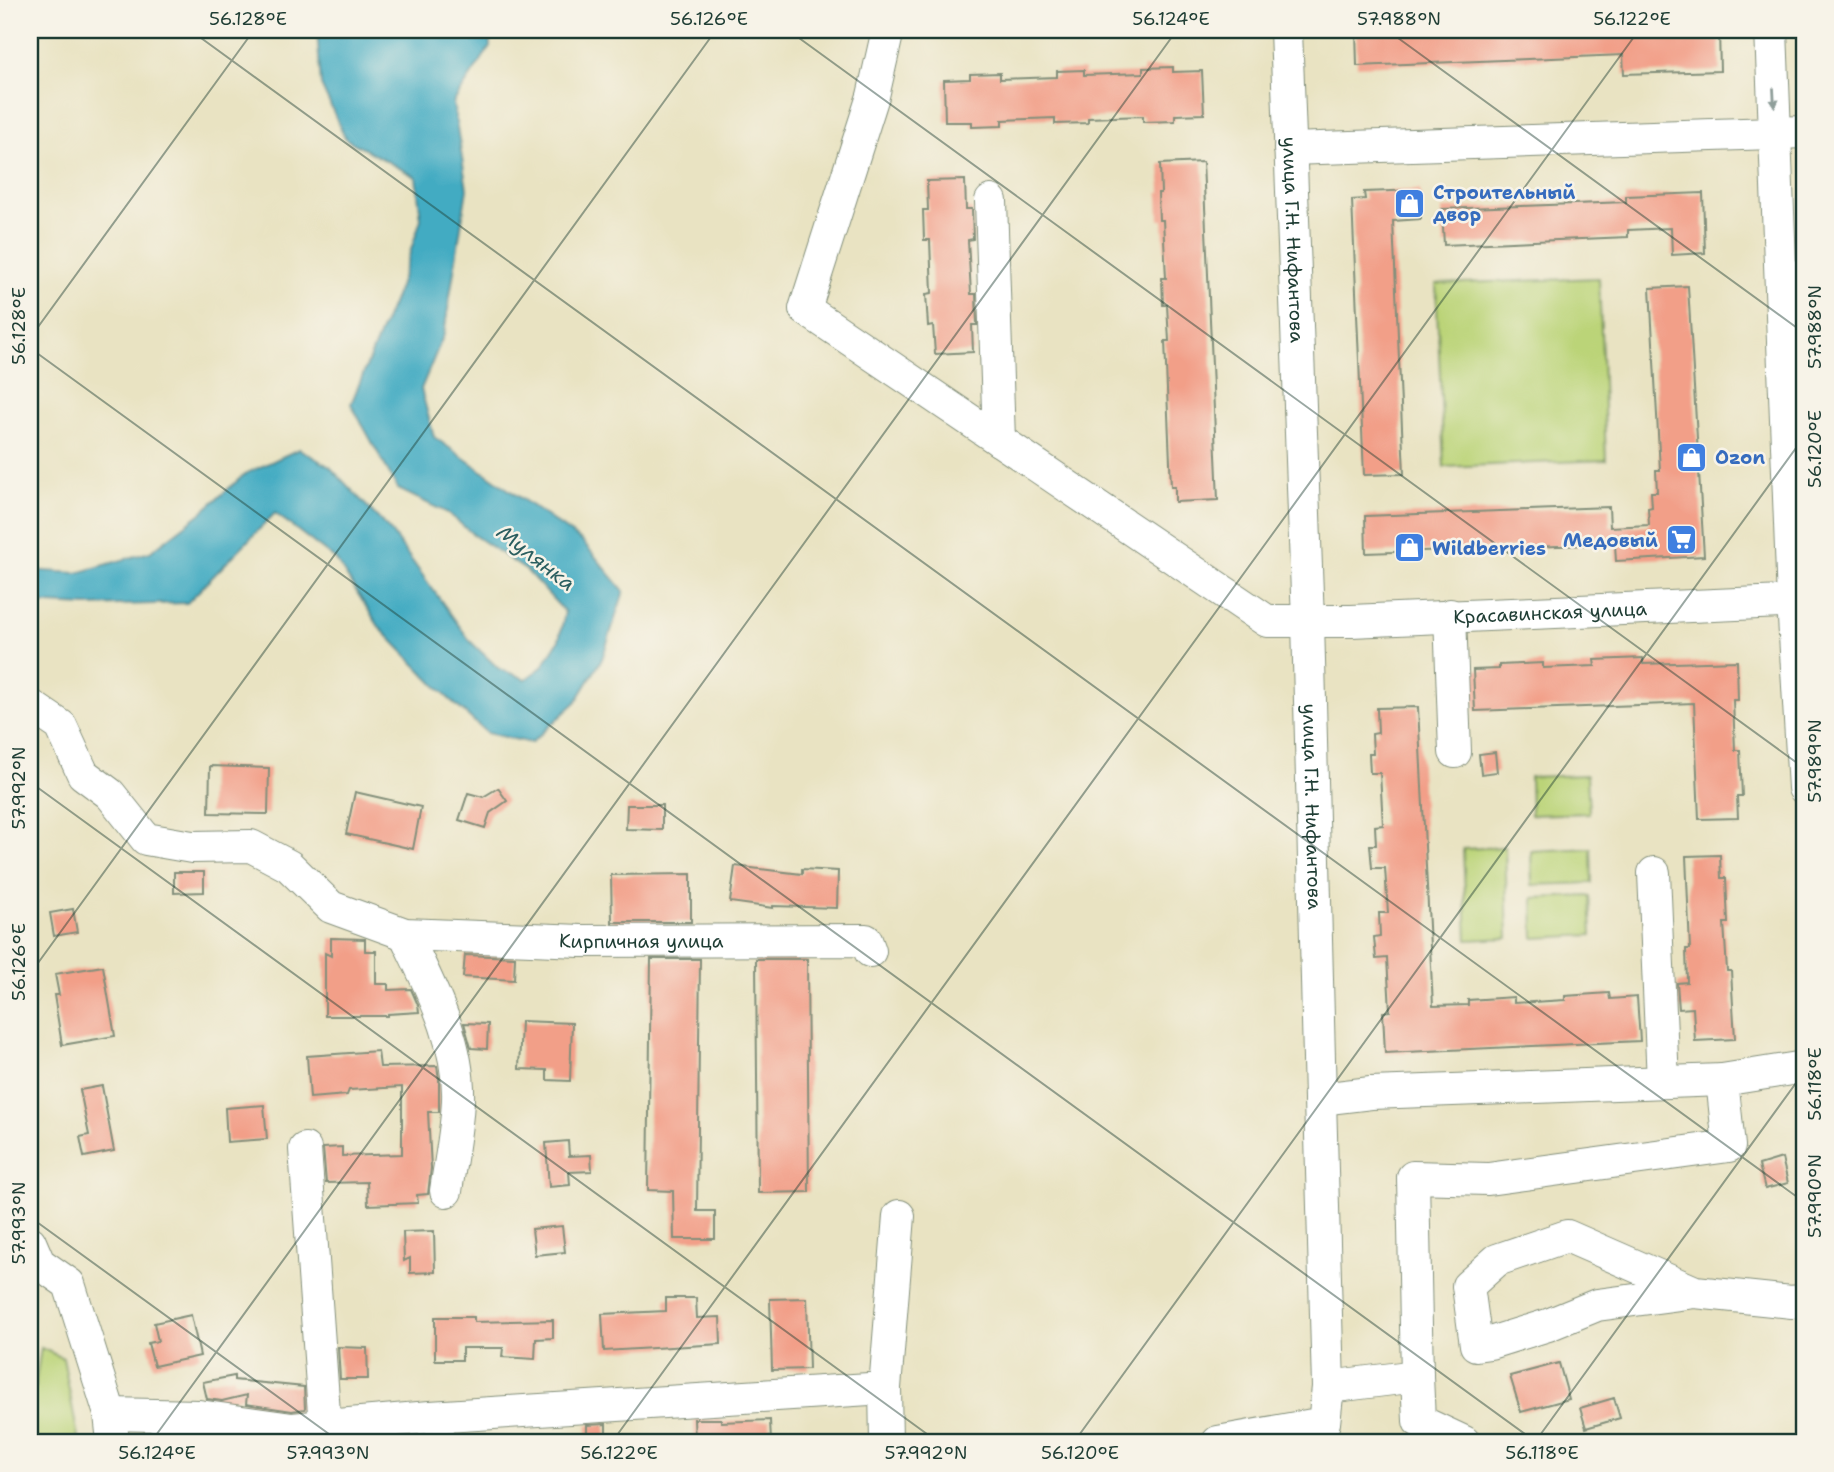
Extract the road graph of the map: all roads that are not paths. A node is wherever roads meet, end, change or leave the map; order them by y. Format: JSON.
{"nodes":[{"id":1,"x":888,"y":30,"type":"edge"},
{"id":2,"x":1286,"y":30,"type":"edge"},
{"id":3,"x":1771,"y":30,"type":"edge"},
{"id":4,"x":1790,"y":133,"type":"edge"},
{"id":5,"x":1290,"y":149,"type":"junction"},
{"id":6,"x":991,"y":201,"type":"dead end"},
{"id":7,"x":1793,"y":273,"type":"edge"},
{"id":8,"x":999,"y":440,"type":"junction"},
{"id":9,"x":1799,"y":601,"type":"edge"},
{"id":10,"x":1450,"y":615,"type":"junction"},
{"id":11,"x":1308,"y":621,"type":"junction"},
{"id":12,"x":30,"y":705,"type":"edge"},
{"id":13,"x":1455,"y":751,"type":"dead end"},
{"id":14,"x":1803,"y":752,"type":"edge"},
{"id":15,"x":1804,"y":788,"type":"edge"},
{"id":16,"x":1654,"y":873,"type":"dead end"},
{"id":17,"x":405,"y":934,"type":"junction"},
{"id":18,"x":870,"y":951,"type":"dead end"},
{"id":19,"x":1804,"y":1067,"type":"edge"},
{"id":20,"x":1722,"y":1080,"type":"junction"},
{"id":21,"x":1663,"y":1082,"type":"junction"},
{"id":22,"x":1320,"y":1099,"type":"junction"},
{"id":23,"x":305,"y":1149,"type":"dead end"},
{"id":24,"x":446,"y":1191,"type":"dead end"},
{"id":25,"x":899,"y":1216,"type":"dead end"},
{"id":26,"x":30,"y":1242,"type":"edge"},
{"id":27,"x":1695,"y":1292,"type":"junction"},
{"id":28,"x":1804,"y":1300,"type":"edge"},
{"id":29,"x":1417,"y":1376,"type":"junction"},
{"id":30,"x":1328,"y":1387,"type":"junction"},
{"id":31,"x":885,"y":1388,"type":"junction"},
{"id":32,"x":325,"y":1427,"type":"junction"},
{"id":33,"x":111,"y":1428,"type":"edge"},
{"id":34,"x":425,"y":1430,"type":"edge"},
{"id":35,"x":886,"y":1442,"type":"edge"},
{"id":36,"x":1218,"y":1442,"type":"edge"},
{"id":37,"x":1464,"y":1442,"type":"edge"}],
"edges":[{"from":1,"to":8,"type":"street","name":"Красавинская улица"},
{"from":2,"to":5,"type":"street","name":"улица Г.Н. Нифантова"},
{"from":3,"to":4,"type":"street","one_way":true},
{"from":4,"to":5,"type":"street"},
{"from":4,"to":7,"type":"street"},
{"from":5,"to":11,"type":"street","name":"улица Г.Н. Нифантова"},
{"from":6,"to":8,"type":"street"},
{"from":7,"to":9,"type":"street"},
{"from":8,"to":11,"type":"street","name":"Красавинская улица"},
{"from":9,"to":10,"type":"street","name":"Красавинская улица"},
{"from":9,"to":14,"type":"street"},
{"from":10,"to":11,"type":"street","name":"Красавинская улица"},
{"from":10,"to":13,"type":"street"},
{"from":11,"to":22,"type":"street","name":"улица Г.Н. Нифантова"},
{"from":12,"to":17,"type":"street","name":"Кирпичная улица"},
{"from":14,"to":15,"type":"street"},
{"from":16,"to":21,"type":"street"},
{"from":17,"to":18,"type":"street","name":"Кирпичная улица"},
{"from":17,"to":24,"type":"street"},
{"from":19,"to":20,"type":"street"},
{"from":20,"to":21,"type":"street"},
{"from":20,"to":29,"type":"street"},
{"from":21,"to":22,"type":"street"},
{"from":22,"to":30,"type":"street","name":"улица Г.Н. Нифантова"},
{"from":23,"to":32,"type":"street"},
{"from":25,"to":31,"type":"street"},
{"from":26,"to":33,"type":"street"},
{"from":27,"to":27,"type":"street"},
{"from":27,"to":28,"type":"street"},
{"from":29,"to":30,"type":"street"},
{"from":29,"to":37,"type":"street"},
{"from":30,"to":36,"type":"street","name":"улица Г.Н. Нифантова"},
{"from":31,"to":34,"type":"street"},
{"from":31,"to":35,"type":"street"},
{"from":32,"to":33,"type":"street"},
{"from":32,"to":34,"type":"street"}]}
